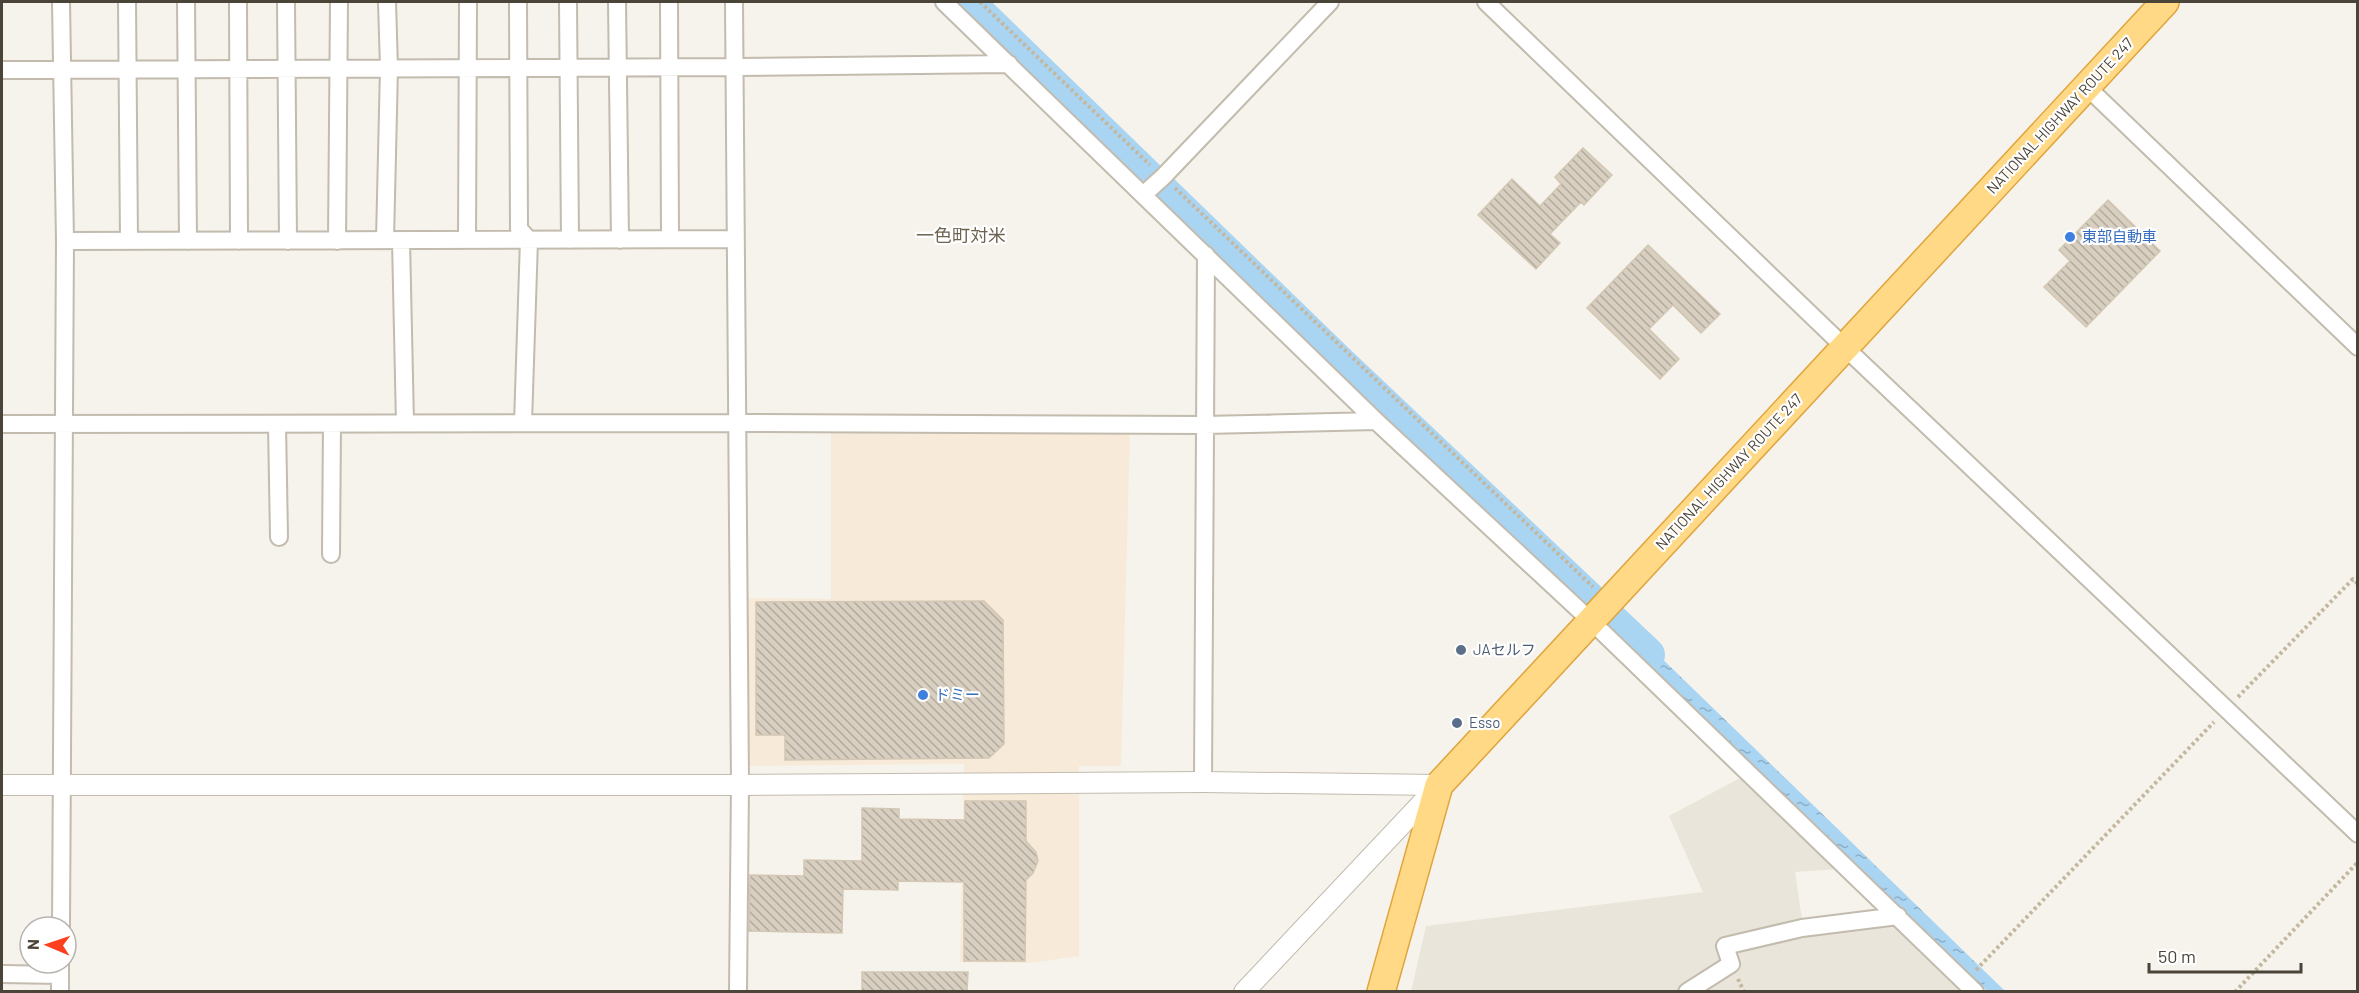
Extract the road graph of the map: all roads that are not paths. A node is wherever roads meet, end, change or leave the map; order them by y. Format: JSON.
{"nodes":[{"id":1,"x":61,"y":2,"type":"edge"},
{"id":2,"x":126,"y":2,"type":"edge"},
{"id":3,"x":186,"y":2,"type":"edge"},
{"id":4,"x":238,"y":2,"type":"edge"},
{"id":5,"x":286,"y":2,"type":"edge"},
{"id":6,"x":339,"y":2,"type":"edge"},
{"id":7,"x":387,"y":2,"type":"edge"},
{"id":8,"x":468,"y":2,"type":"edge"},
{"id":9,"x":518,"y":2,"type":"edge"},
{"id":10,"x":568,"y":2,"type":"edge"},
{"id":11,"x":617,"y":2,"type":"edge"},
{"id":12,"x":669,"y":2,"type":"edge"},
{"id":13,"x":734,"y":2,"type":"edge"},
{"id":14,"x":944,"y":2,"type":"edge"},
{"id":15,"x":1330,"y":2,"type":"edge"},
{"id":16,"x":1486,"y":2,"type":"edge"},
{"id":17,"x":2165,"y":2,"type":"edge"},
{"id":18,"x":1009,"y":64,"type":"junction"},
{"id":19,"x":669,"y":67,"type":"junction"},
{"id":20,"x":734,"y":67,"type":"junction"},
{"id":21,"x":288,"y":68,"type":"junction"},
{"id":22,"x":339,"y":68,"type":"junction"},
{"id":23,"x":388,"y":68,"type":"junction"},
{"id":24,"x":469,"y":68,"type":"junction"},
{"id":25,"x":520,"y":68,"type":"junction"},
{"id":26,"x":568,"y":68,"type":"junction"},
{"id":27,"x":617,"y":68,"type":"junction"},
{"id":28,"x":63,"y":69,"type":"junction"},
{"id":29,"x":128,"y":69,"type":"junction"},
{"id":30,"x":188,"y":69,"type":"junction"},
{"id":31,"x":238,"y":69,"type":"junction"},
{"id":32,"x":2,"y":70,"type":"edge"},
{"id":33,"x":2087,"y":87,"type":"junction"},
{"id":34,"x":1143,"y":195,"type":"junction"},
{"id":35,"x":670,"y":239,"type":"junction"},
{"id":36,"x":735,"y":239,"type":"junction"},
{"id":37,"x":393,"y":240,"type":"junction"},
{"id":38,"x":467,"y":240,"type":"junction"},
{"id":39,"x":529,"y":240,"type":"junction"},
{"id":40,"x":570,"y":240,"type":"junction"},
{"id":41,"x":620,"y":240,"type":"junction"},
{"id":42,"x":65,"y":241,"type":"junction"},
{"id":43,"x":129,"y":241,"type":"junction"},
{"id":44,"x":188,"y":241,"type":"junction"},
{"id":45,"x":239,"y":241,"type":"junction"},
{"id":46,"x":288,"y":241,"type":"junction"},
{"id":47,"x":337,"y":241,"type":"junction"},
{"id":48,"x":1206,"y":255,"type":"junction"},
{"id":49,"x":1844,"y":347,"type":"junction"},
{"id":50,"x":2358,"y":347,"type":"edge"},
{"id":51,"x":1376,"y":421,"type":"junction"},
{"id":52,"x":405,"y":423,"type":"junction"},
{"id":53,"x":523,"y":423,"type":"junction"},
{"id":54,"x":737,"y":423,"type":"junction"},
{"id":55,"x":2,"y":424,"type":"edge"},
{"id":56,"x":64,"y":424,"type":"junction"},
{"id":57,"x":277,"y":424,"type":"junction"},
{"id":58,"x":332,"y":424,"type":"junction"},
{"id":59,"x":1204,"y":425,"type":"junction"},
{"id":60,"x":279,"y":537,"type":"dead end"},
{"id":61,"x":331,"y":554,"type":"dead end"},
{"id":62,"x":1600,"y":612,"type":"junction"},
{"id":63,"x":1203,"y":782,"type":"junction"},
{"id":64,"x":63,"y":784,"type":"junction"},
{"id":65,"x":2,"y":785,"type":"edge"},
{"id":66,"x":740,"y":785,"type":"junction"},
{"id":67,"x":1439,"y":785,"type":"junction"},
{"id":68,"x":2358,"y":834,"type":"edge"},
{"id":69,"x":61,"y":915,"type":"edge"},
{"id":70,"x":1898,"y":916,"type":"junction"},
{"id":71,"x":2,"y":974,"type":"edge"},
{"id":72,"x":60,"y":977,"type":"edge"},
{"id":73,"x":1970,"y":986,"type":"edge"},
{"id":74,"x":738,"y":992,"type":"edge"},
{"id":75,"x":1244,"y":992,"type":"edge"},
{"id":76,"x":1381,"y":992,"type":"edge"},
{"id":77,"x":1686,"y":992,"type":"edge"}],
"edges":[{"from":1,"to":28,"type":"street"},
{"from":2,"to":29,"type":"street"},
{"from":3,"to":30,"type":"street"},
{"from":4,"to":31,"type":"street"},
{"from":5,"to":21,"type":"street"},
{"from":6,"to":22,"type":"street"},
{"from":7,"to":23,"type":"street"},
{"from":8,"to":24,"type":"street"},
{"from":9,"to":25,"type":"street"},
{"from":10,"to":26,"type":"street"},
{"from":11,"to":27,"type":"street"},
{"from":12,"to":19,"type":"street"},
{"from":13,"to":20,"type":"street"},
{"from":14,"to":18,"type":"street"},
{"from":15,"to":34,"type":"street"},
{"from":16,"to":49,"type":"street"},
{"from":17,"to":33,"type":"highway","name":"NATIONAL HIGHWAY ROUTE 247"},
{"from":18,"to":20,"type":"street"},
{"from":18,"to":34,"type":"street"},
{"from":19,"to":20,"type":"street"},
{"from":19,"to":27,"type":"street"},
{"from":19,"to":35,"type":"street"},
{"from":20,"to":36,"type":"street"},
{"from":21,"to":22,"type":"street"},
{"from":21,"to":31,"type":"street"},
{"from":21,"to":46,"type":"street"},
{"from":22,"to":23,"type":"street"},
{"from":22,"to":47,"type":"street"},
{"from":23,"to":24,"type":"street"},
{"from":23,"to":37,"type":"street"},
{"from":24,"to":25,"type":"street"},
{"from":24,"to":38,"type":"street"},
{"from":25,"to":26,"type":"street"},
{"from":25,"to":39,"type":"street"},
{"from":26,"to":27,"type":"street"},
{"from":26,"to":40,"type":"street"},
{"from":27,"to":41,"type":"street"},
{"from":28,"to":29,"type":"street"},
{"from":28,"to":32,"type":"street"},
{"from":28,"to":42,"type":"street"},
{"from":29,"to":30,"type":"street"},
{"from":29,"to":43,"type":"street"},
{"from":30,"to":31,"type":"street"},
{"from":30,"to":44,"type":"street"},
{"from":31,"to":45,"type":"street"},
{"from":33,"to":49,"type":"highway","name":"NATIONAL HIGHWAY ROUTE 247"},
{"from":33,"to":50,"type":"street"},
{"from":34,"to":48,"type":"street"},
{"from":35,"to":36,"type":"street"},
{"from":35,"to":41,"type":"street"},
{"from":36,"to":54,"type":"street"},
{"from":37,"to":38,"type":"street"},
{"from":37,"to":47,"type":"street"},
{"from":37,"to":52,"type":"street"},
{"from":38,"to":39,"type":"street"},
{"from":39,"to":40,"type":"street"},
{"from":39,"to":53,"type":"street"},
{"from":40,"to":41,"type":"street"},
{"from":42,"to":43,"type":"street"},
{"from":42,"to":56,"type":"street"},
{"from":43,"to":44,"type":"street"},
{"from":44,"to":45,"type":"street"},
{"from":45,"to":46,"type":"street"},
{"from":46,"to":47,"type":"street"},
{"from":48,"to":51,"type":"street"},
{"from":48,"to":59,"type":"street"},
{"from":49,"to":62,"type":"highway","name":"NATIONAL HIGHWAY ROUTE 247"},
{"from":49,"to":68,"type":"street"},
{"from":51,"to":59,"type":"street"},
{"from":51,"to":62,"type":"street"},
{"from":52,"to":53,"type":"street"},
{"from":52,"to":58,"type":"street"},
{"from":53,"to":54,"type":"street"},
{"from":54,"to":59,"type":"street"},
{"from":54,"to":66,"type":"street"},
{"from":55,"to":56,"type":"street"},
{"from":56,"to":57,"type":"street"},
{"from":56,"to":64,"type":"street"},
{"from":57,"to":58,"type":"street"},
{"from":57,"to":60,"type":"street"},
{"from":58,"to":61,"type":"street"},
{"from":59,"to":63,"type":"street"},
{"from":62,"to":67,"type":"highway","name":"NATIONAL HIGHWAY ROUTE 247"},
{"from":62,"to":70,"type":"street"},
{"from":63,"to":66,"type":"street"},
{"from":63,"to":67,"type":"street"},
{"from":64,"to":65,"type":"street"},
{"from":64,"to":66,"type":"street"},
{"from":64,"to":69,"type":"street"},
{"from":66,"to":74,"type":"street"},
{"from":67,"to":75,"type":"street"},
{"from":67,"to":76,"type":"highway","name":"NATIONAL HIGHWAY ROUTE 247"},
{"from":70,"to":73,"type":"street"},
{"from":70,"to":77,"type":"street"},
{"from":71,"to":72,"type":"street"}]}
